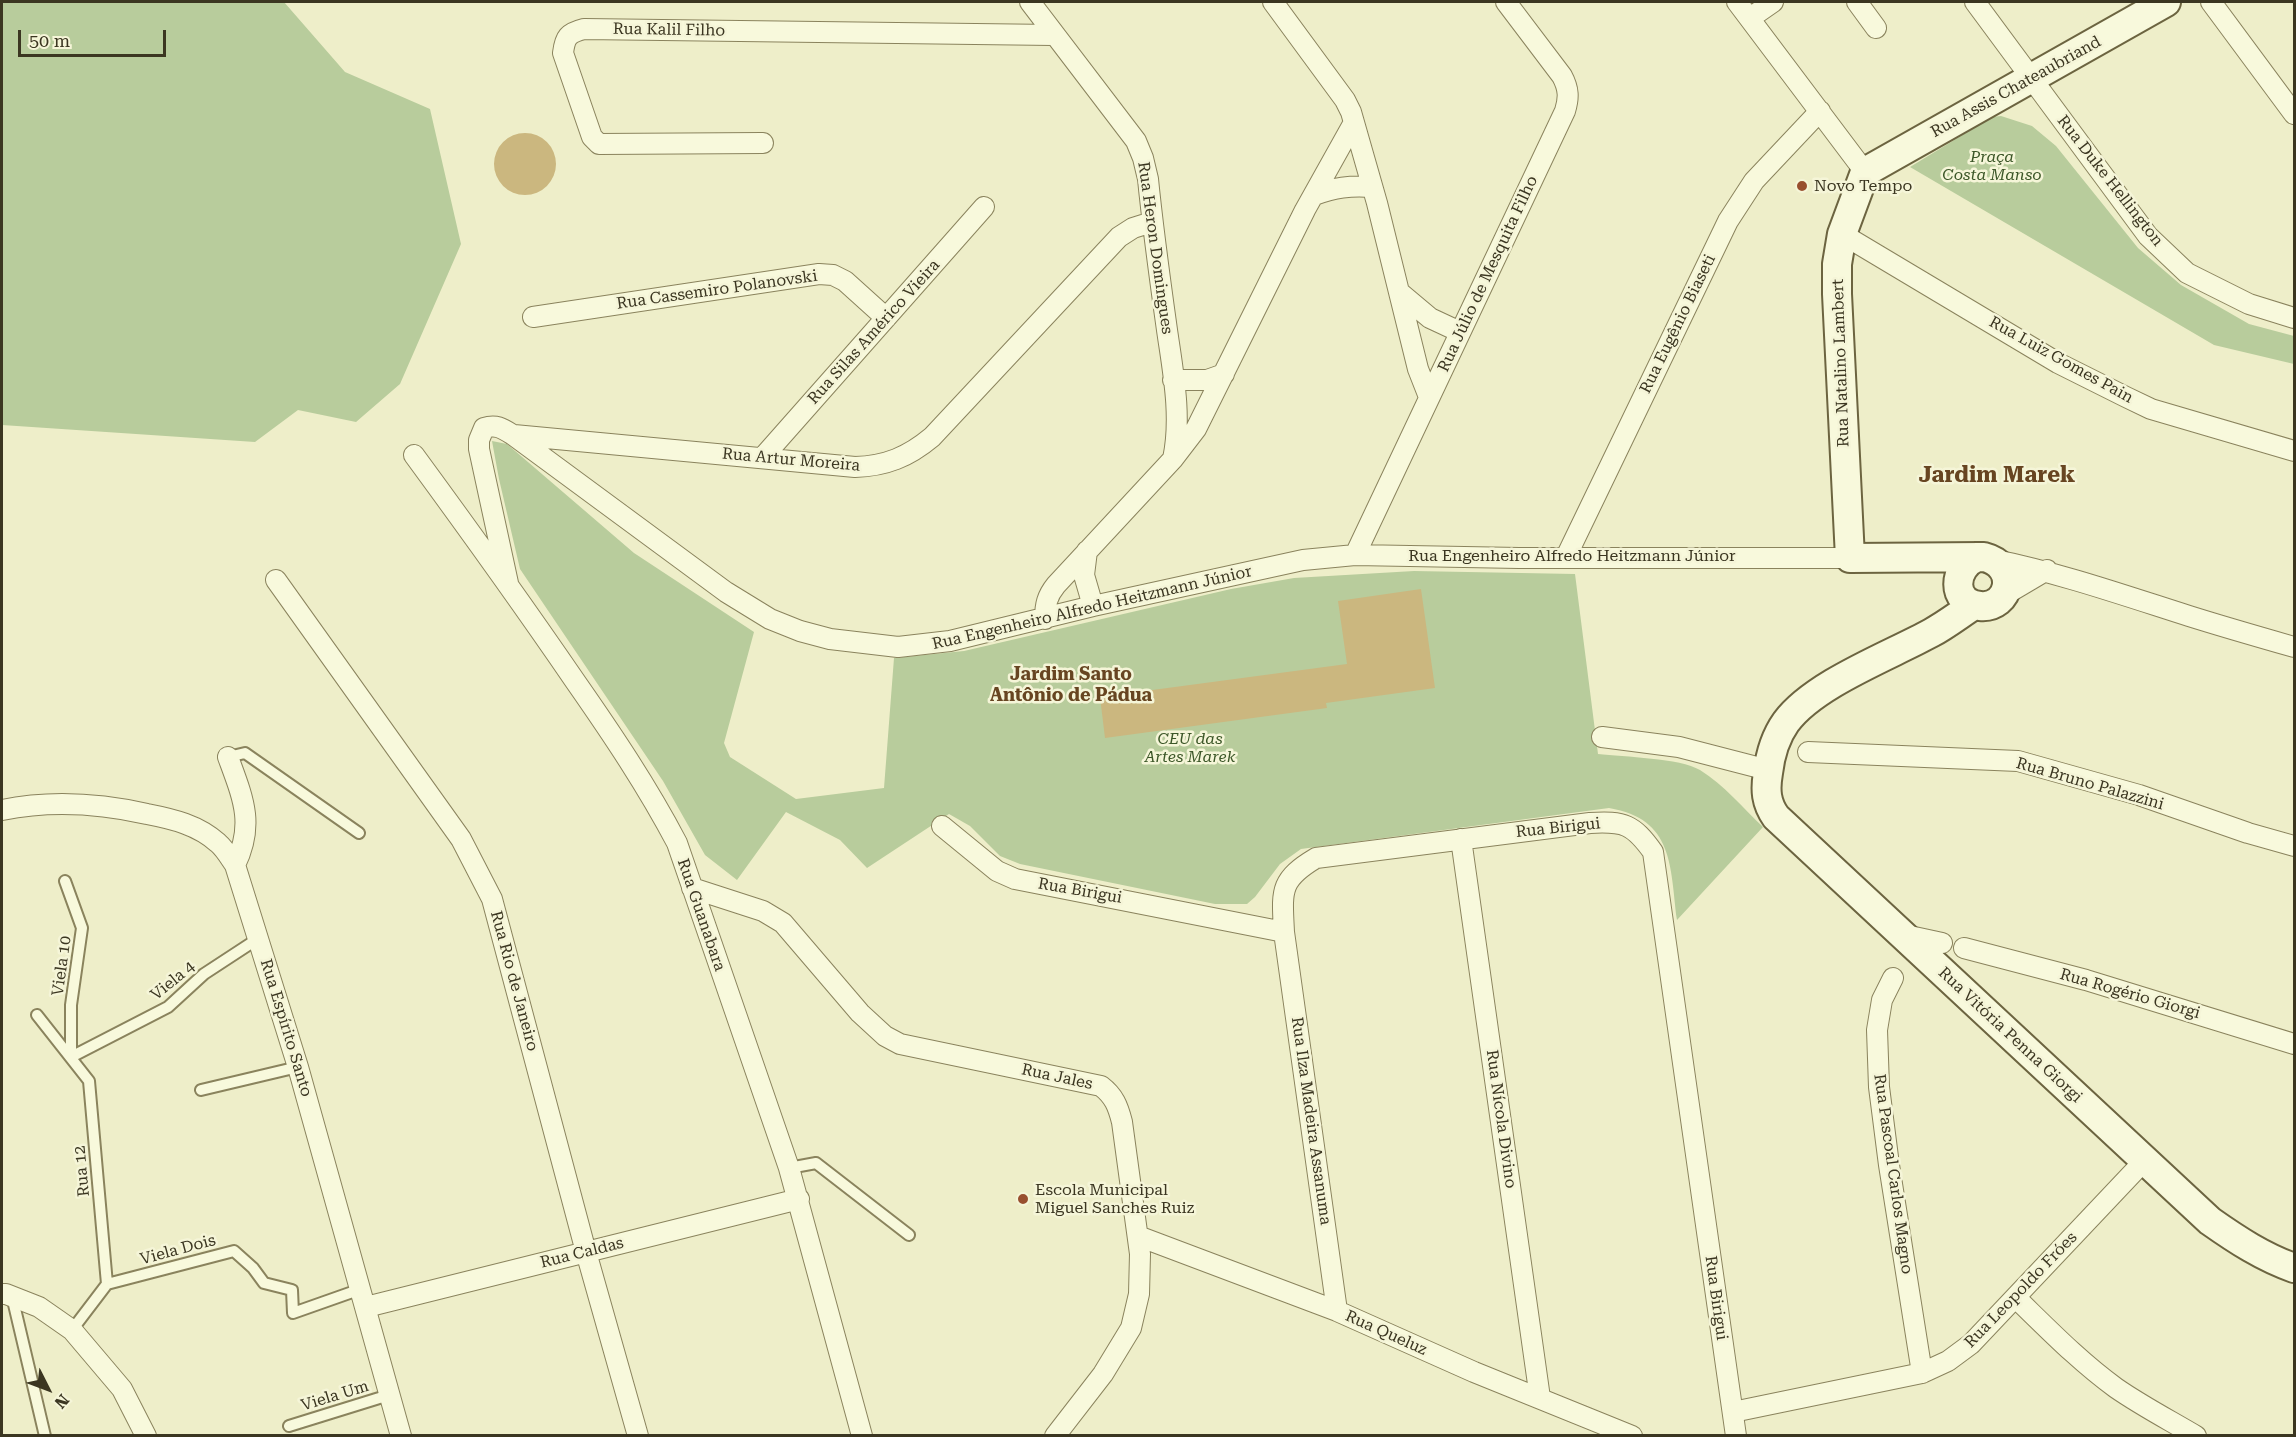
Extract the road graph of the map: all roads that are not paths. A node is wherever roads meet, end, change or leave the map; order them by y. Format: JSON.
{"nodes":[{"id":1,"x":1029,"y":2,"type":"edge"},
{"id":2,"x":1273,"y":2,"type":"edge"},
{"id":3,"x":1506,"y":2,"type":"edge"},
{"id":4,"x":1737,"y":2,"type":"edge"},
{"id":5,"x":1773,"y":2,"type":"edge"},
{"id":6,"x":1857,"y":2,"type":"edge"},
{"id":7,"x":1975,"y":2,"type":"edge"},
{"id":8,"x":2166,"y":2,"type":"edge"},
{"id":9,"x":2211,"y":2,"type":"edge"},
{"id":10,"x":1750,"y":18,"type":"junction"},
{"id":11,"x":1876,"y":28,"type":"dead end"},
{"id":12,"x":1053,"y":35,"type":"junction"},
{"id":13,"x":2032,"y":78,"type":"junction"},
{"id":14,"x":1820,"y":111,"type":"junction"},
{"id":15,"x":2295,"y":114,"type":"edge"},
{"id":16,"x":1353,"y":124,"type":"junction"},
{"id":17,"x":763,"y":143,"type":"dead end"},
{"id":18,"x":1865,"y":172,"type":"junction"},
{"id":19,"x":1372,"y":187,"type":"junction"},
{"id":20,"x":1314,"y":195,"type":"junction"},
{"id":21,"x":984,"y":207,"type":"dead end"},
{"id":22,"x":1152,"y":222,"type":"junction"},
{"id":23,"x":1842,"y":234,"type":"junction"},
{"id":24,"x":1398,"y":292,"type":"junction"},
{"id":25,"x":532,"y":317,"type":"dead end"},
{"id":26,"x":886,"y":318,"type":"junction"},
{"id":27,"x":2295,"y":318,"type":"edge"},
{"id":28,"x":1460,"y":332,"type":"junction"},
{"id":29,"x":1224,"y":374,"type":"junction"},
{"id":30,"x":1173,"y":380,"type":"junction"},
{"id":31,"x":1429,"y":398,"type":"junction"},
{"id":32,"x":513,"y":435,"type":"junction"},
{"id":33,"x":2295,"y":451,"type":"edge"},
{"id":34,"x":414,"y":455,"type":"dead end"},
{"id":35,"x":763,"y":457,"type":"junction"},
{"id":36,"x":1173,"y":459,"type":"junction"},
{"id":37,"x":1087,"y":551,"type":"junction"},
{"id":38,"x":1355,"y":555,"type":"junction"},
{"id":39,"x":1566,"y":557,"type":"junction"},
{"id":40,"x":1850,"y":558,"type":"junction"},
{"id":41,"x":2047,"y":570,"type":"junction"},
{"id":42,"x":1973,"y":579,"type":"junction"},
{"id":43,"x":276,"y":580,"type":"dead end"},
{"id":44,"x":508,"y":584,"type":"junction"},
{"id":45,"x":2003,"y":596,"type":"junction"},
{"id":46,"x":1092,"y":606,"type":"junction"},
{"id":47,"x":1046,"y":618,"type":"junction"},
{"id":48,"x":2295,"y":647,"type":"edge"},
{"id":49,"x":1602,"y":737,"type":"dead end"},
{"id":50,"x":1808,"y":752,"type":"dead end"},
{"id":51,"x":228,"y":758,"type":"joint"},
{"id":52,"x":1768,"y":770,"type":"junction"},
{"id":53,"x":2,"y":810,"type":"edge"},
{"id":54,"x":942,"y":826,"type":"dead end"},
{"id":55,"x":359,"y":833,"type":"dead end"},
{"id":56,"x":1461,"y":840,"type":"junction"},
{"id":57,"x":2295,"y":846,"type":"edge"},
{"id":58,"x":235,"y":865,"type":"junction"},
{"id":59,"x":65,"y":881,"type":"dead end"},
{"id":60,"x":692,"y":888,"type":"junction"},
{"id":61,"x":1284,"y":932,"type":"junction"},
{"id":62,"x":1903,"y":935,"type":"junction"},
{"id":63,"x":259,"y":938,"type":"junction"},
{"id":64,"x":1942,"y":943,"type":"dead end"},
{"id":65,"x":1964,"y":948,"type":"dead end"},
{"id":66,"x":1893,"y":978,"type":"dead end"},
{"id":67,"x":37,"y":1015,"type":"dead end"},
{"id":68,"x":2295,"y":1044,"type":"edge"},
{"id":69,"x":70,"y":1057,"type":"junction"},
{"id":70,"x":298,"y":1067,"type":"junction"},
{"id":71,"x":201,"y":1090,"type":"dead end"},
{"id":72,"x":2145,"y":1160,"type":"junction"},
{"id":73,"x":789,"y":1168,"type":"junction"},
{"id":74,"x":798,"y":1199,"type":"junction"},
{"id":75,"x":909,"y":1236,"type":"dead end"},
{"id":76,"x":1137,"y":1236,"type":"junction"},
{"id":77,"x":586,"y":1252,"type":"junction"},
{"id":78,"x":2295,"y":1268,"type":"edge"},
{"id":79,"x":107,"y":1284,"type":"junction"},
{"id":80,"x":7,"y":1295,"type":"edge"},
{"id":81,"x":363,"y":1298,"type":"junction"},
{"id":82,"x":2016,"y":1298,"type":"junction"},
{"id":83,"x":1337,"y":1311,"type":"junction"},
{"id":84,"x":72,"y":1330,"type":"junction"},
{"id":85,"x":1922,"y":1373,"type":"junction"},
{"id":86,"x":389,"y":1395,"type":"junction"},
{"id":87,"x":1540,"y":1398,"type":"junction"},
{"id":88,"x":1733,"y":1412,"type":"junction"},
{"id":89,"x":289,"y":1426,"type":"dead end"},
{"id":90,"x":45,"y":1436,"type":"edge"},
{"id":91,"x":146,"y":1436,"type":"edge"},
{"id":92,"x":401,"y":1436,"type":"edge"},
{"id":93,"x":638,"y":1436,"type":"edge"},
{"id":94,"x":862,"y":1436,"type":"edge"},
{"id":95,"x":1055,"y":1436,"type":"edge"},
{"id":96,"x":1632,"y":1436,"type":"edge"},
{"id":97,"x":1736,"y":1436,"type":"edge"},
{"id":98,"x":2196,"y":1436,"type":"edge"}],
"edges":[{"from":1,"to":12,"type":"street","name":"Rua Heron Domingues"},
{"from":2,"to":16,"type":"street"},
{"from":3,"to":28,"type":"street","name":"Rua Júlio de Mesquita Filho"},
{"from":4,"to":10,"type":"street"},
{"from":5,"to":10,"type":"street"},
{"from":6,"to":11,"type":"street"},
{"from":7,"to":13,"type":"street","name":"Rua Duke Hellington"},
{"from":8,"to":13,"type":"street","name":"Rua Assis Chateaubriand"},
{"from":9,"to":15,"type":"street"},
{"from":10,"to":14,"type":"street"},
{"from":12,"to":17,"type":"street","name":"Rua Kalil Filho"},
{"from":12,"to":22,"type":"street","name":"Rua Heron Domingues"},
{"from":13,"to":18,"type":"street","name":"Rua Assis Chateaubriand"},
{"from":13,"to":27,"type":"street","name":"Rua Duke Hellington"},
{"from":14,"to":18,"type":"street"},
{"from":14,"to":39,"type":"street","name":"Rua Eugênio Biaseti"},
{"from":16,"to":19,"type":"street"},
{"from":16,"to":20,"type":"street"},
{"from":18,"to":23,"type":"street","name":"Rua Natalino Lambert"},
{"from":19,"to":20,"type":"street"},
{"from":19,"to":24,"type":"street"},
{"from":20,"to":29,"type":"street"},
{"from":21,"to":26,"type":"street","name":"Rua Silas Américo Vieira"},
{"from":22,"to":30,"type":"street","name":"Rua Heron Domingues"},
{"from":22,"to":35,"type":"street","name":"Rua Artur Moreira"},
{"from":23,"to":33,"type":"street","name":"Rua Luiz Gomes Pain"},
{"from":23,"to":40,"type":"street","name":"Rua Natalino Lambert"},
{"from":24,"to":28,"type":"street"},
{"from":24,"to":31,"type":"street"},
{"from":25,"to":26,"type":"street","name":"Rua Cassemiro Polanovski"},
{"from":26,"to":35,"type":"street","name":"Rua Silas Américo Vieira"},
{"from":28,"to":31,"type":"street","name":"Rua Júlio de Mesquita Filho"},
{"from":29,"to":30,"type":"street"},
{"from":29,"to":36,"type":"street"},
{"from":30,"to":36,"type":"street","name":"Rua Heron Domingues"},
{"from":31,"to":38,"type":"street","name":"Rua Júlio de Mesquita Filho"},
{"from":32,"to":35,"type":"street","name":"Rua Artur Moreira"},
{"from":32,"to":44,"type":"street","name":"Rua Engenheiro Alfredo Heitzmann Júnior"},
{"from":32,"to":47,"type":"street","name":"Rua Engenheiro Alfredo Heitzmann Júnior"},
{"from":34,"to":44,"type":"street","name":"Rua Guanabara"},
{"from":36,"to":37,"type":"street"},
{"from":37,"to":46,"type":"street"},
{"from":37,"to":47,"type":"street"},
{"from":38,"to":39,"type":"street","name":"Rua Engenheiro Alfredo Heitzmann Júnior"},
{"from":38,"to":46,"type":"street","name":"Rua Engenheiro Alfredo Heitzmann Júnior"},
{"from":39,"to":40,"type":"street","name":"Rua Engenheiro Alfredo Heitzmann Júnior"},
{"from":40,"to":42,"type":"street","name":"Rua Engenheiro Alfredo Heitzmann Júnior"},
{"from":41,"to":42,"type":"street","name":"Rua Engenheiro Alfredo Heitzmann Júnior"},
{"from":41,"to":45,"type":"street"},
{"from":41,"to":48,"type":"street","name":"Rua Engenheiro Alfredo Heitzmann Júnior"},
{"from":42,"to":45,"type":"street"},
{"from":42,"to":45,"type":"street"},
{"from":42,"to":52,"type":"street","name":"Rua Vitória Penna Giorgi"},
{"from":43,"to":77,"type":"street","name":"Rua Rio de Janeiro"},
{"from":44,"to":60,"type":"street","name":"Rua Guanabara"},
{"from":46,"to":47,"type":"street","name":"Rua Engenheiro Alfredo Heitzmann Júnior"},
{"from":49,"to":52,"type":"street"},
{"from":50,"to":57,"type":"street","name":"Rua Bruno Palazzini"},
{"from":51,"to":55,"type":"lane"},
{"from":51,"to":58,"type":"street"},
{"from":52,"to":62,"type":"street","name":"Rua Vitória Penna Giorgi"},
{"from":53,"to":58,"type":"street","name":"Rua Espírito Santo"},
{"from":54,"to":61,"type":"street","name":"Rua Birigui"},
{"from":56,"to":61,"type":"street","name":"Rua Birigui"},
{"from":56,"to":87,"type":"street","name":"Rua Nícola Divino"},
{"from":56,"to":88,"type":"street","name":"Rua Birigui"},
{"from":58,"to":63,"type":"street","name":"Rua Espírito Santo"},
{"from":59,"to":69,"type":"lane","name":"Viela 10"},
{"from":60,"to":73,"type":"street","name":"Rua Guanabara"},
{"from":60,"to":76,"type":"street","name":"Rua Jales"},
{"from":61,"to":83,"type":"street","name":"Rua Ilza Madeira Assanuma"},
{"from":62,"to":64,"type":"street"},
{"from":62,"to":72,"type":"street","name":"Rua Vitória Penna Giorgi"},
{"from":63,"to":69,"type":"lane","name":"Viela 4"},
{"from":63,"to":70,"type":"street","name":"Rua Espírito Santo"},
{"from":65,"to":68,"type":"street","name":"Rua Rogério Giorgi"},
{"from":66,"to":85,"type":"street","name":"Rua Pascoal Carlos Magno"},
{"from":67,"to":69,"type":"lane","name":"Rua 12"},
{"from":69,"to":79,"type":"lane","name":"Rua 12"},
{"from":70,"to":71,"type":"lane"},
{"from":70,"to":81,"type":"street","name":"Rua Espírito Santo"},
{"from":72,"to":78,"type":"street","name":"Rua Vitória Penna Giorgi"},
{"from":72,"to":82,"type":"street","name":"Rua Leopoldo Fróes"},
{"from":73,"to":74,"type":"street","name":"Rua Guanabara"},
{"from":73,"to":75,"type":"lane"},
{"from":74,"to":77,"type":"street","name":"Rua Caldas"},
{"from":74,"to":94,"type":"street","name":"Rua Guanabara"},
{"from":76,"to":83,"type":"street","name":"Rua Queluz"},
{"from":76,"to":95,"type":"street","name":"Rua Jales"},
{"from":77,"to":81,"type":"street","name":"Rua Caldas"},
{"from":77,"to":93,"type":"street","name":"Rua Rio de Janeiro"},
{"from":79,"to":81,"type":"lane","name":"Viela Dois"},
{"from":79,"to":84,"type":"lane"},
{"from":80,"to":84,"type":"street"},
{"from":80,"to":90,"type":"lane"},
{"from":81,"to":86,"type":"street","name":"Rua Espírito Santo"},
{"from":82,"to":85,"type":"street","name":"Rua Leopoldo Fróes"},
{"from":82,"to":98,"type":"street"},
{"from":83,"to":87,"type":"street","name":"Rua Queluz"},
{"from":84,"to":91,"type":"street"},
{"from":85,"to":88,"type":"street","name":"Rua Leopoldo Fróes"},
{"from":86,"to":89,"type":"lane","name":"Viela Um"},
{"from":86,"to":92,"type":"street","name":"Rua Espírito Santo"},
{"from":87,"to":96,"type":"street","name":"Rua Queluz"},
{"from":88,"to":97,"type":"street","name":"Rua Birigui"}]}
